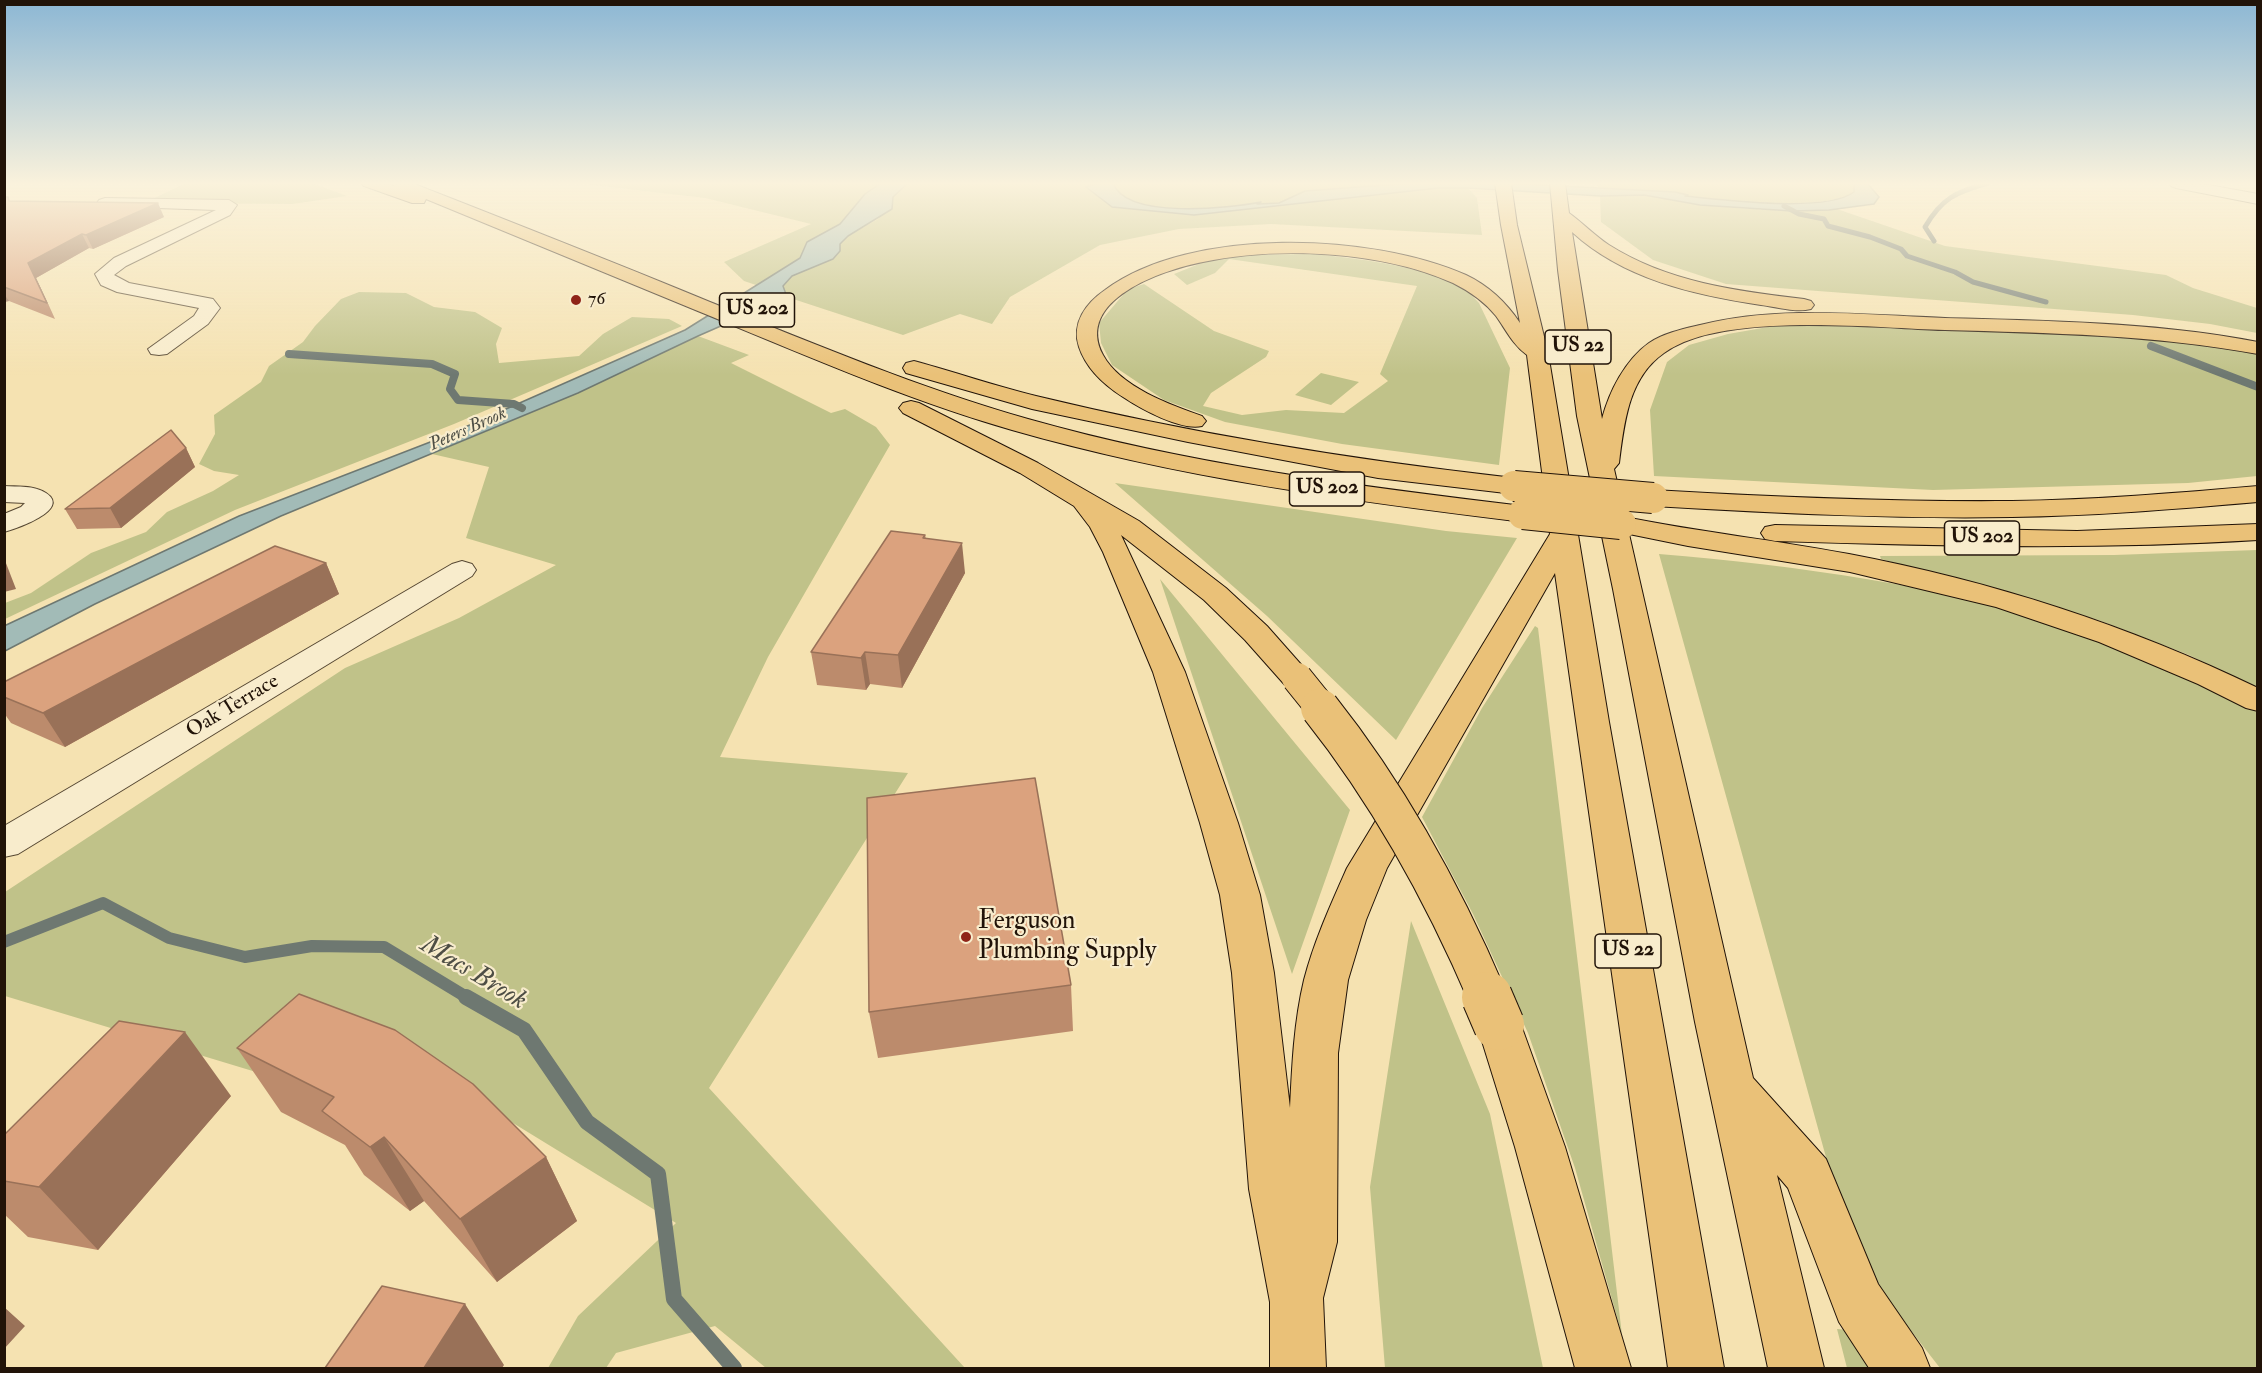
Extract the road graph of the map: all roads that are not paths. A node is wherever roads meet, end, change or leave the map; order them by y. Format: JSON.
{"nodes":[{"id":1,"x":150,"y":247,"type":"edge"},
{"id":2,"x":558,"y":247,"type":"edge"},
{"id":3,"x":598,"y":247,"type":"edge"},
{"id":4,"x":1515,"y":247,"type":"edge"},
{"id":5,"x":1565,"y":247,"type":"edge"},
{"id":6,"x":1602,"y":247,"type":"edge"},
{"id":7,"x":795,"y":335,"type":"junction"},
{"id":8,"x":2258,"y":338,"type":"edge"},
{"id":9,"x":2258,"y":348,"type":"edge"},
{"id":10,"x":159,"y":349,"type":"dead end"},
{"id":11,"x":1537,"y":353,"type":"junction"},
{"id":12,"x":1378,"y":470,"type":"junction"},
{"id":13,"x":1604,"y":477,"type":"junction"},
{"id":14,"x":4,"y":494,"type":"edge"},
{"id":15,"x":2258,"y":494,"type":"edge"},
{"id":16,"x":1085,"y":502,"type":"junction"},
{"id":17,"x":4,"y":524,"type":"edge"},
{"id":18,"x":2258,"y":531,"type":"edge"},
{"id":19,"x":1564,"y":532,"type":"junction"},
{"id":20,"x":1708,"y":535,"type":"junction"},
{"id":21,"x":462,"y":570,"type":"dead end"},
{"id":22,"x":2258,"y":701,"type":"edge"},
{"id":23,"x":4,"y":844,"type":"edge"},
{"id":24,"x":1731,"y":1087,"type":"junction"},
{"id":25,"x":1297,"y":1302,"type":"junction"},
{"id":26,"x":1298,"y":1368,"type":"edge"},
{"id":27,"x":1603,"y":1368,"type":"edge"},
{"id":28,"x":1696,"y":1368,"type":"edge"},
{"id":29,"x":1796,"y":1368,"type":"edge"},
{"id":30,"x":1902,"y":1368,"type":"edge"}],
"edges":[{"from":1,"to":10,"type":"street"},
{"from":2,"to":7,"type":"highway","number":"US 202"},
{"from":3,"to":7,"type":"highway","number":"US 202"},
{"from":4,"to":11,"type":"highway","number":"US 22"},
{"from":5,"to":13,"type":"highway","number":"US 22"},
{"from":6,"to":8,"type":"highway"},
{"from":7,"to":12,"type":"highway","number":"US 202"},
{"from":7,"to":16,"type":"highway"},
{"from":7,"to":20,"type":"highway","number":"US 202","bridge":true},
{"from":9,"to":13,"type":"highway"},
{"from":11,"to":12,"type":"highway"},
{"from":11,"to":19,"type":"highway","number":"US 22"},
{"from":12,"to":15,"type":"highway","number":"US 202","bridge":true},
{"from":13,"to":24,"type":"highway","number":"US 22"},
{"from":14,"to":17,"type":"street"},
{"from":16,"to":25,"type":"highway"},
{"from":16,"to":27,"type":"highway","bridge":true},
{"from":18,"to":20,"type":"highway","number":"US 202"},
{"from":19,"to":25,"type":"highway"},
{"from":19,"to":28,"type":"highway","number":"US 22"},
{"from":20,"to":22,"type":"highway"},
{"from":21,"to":23,"type":"street","name":"Oak Terrace"},
{"from":24,"to":29,"type":"highway","number":"US 22"},
{"from":24,"to":30,"type":"highway"},
{"from":25,"to":26,"type":"highway"}]}
